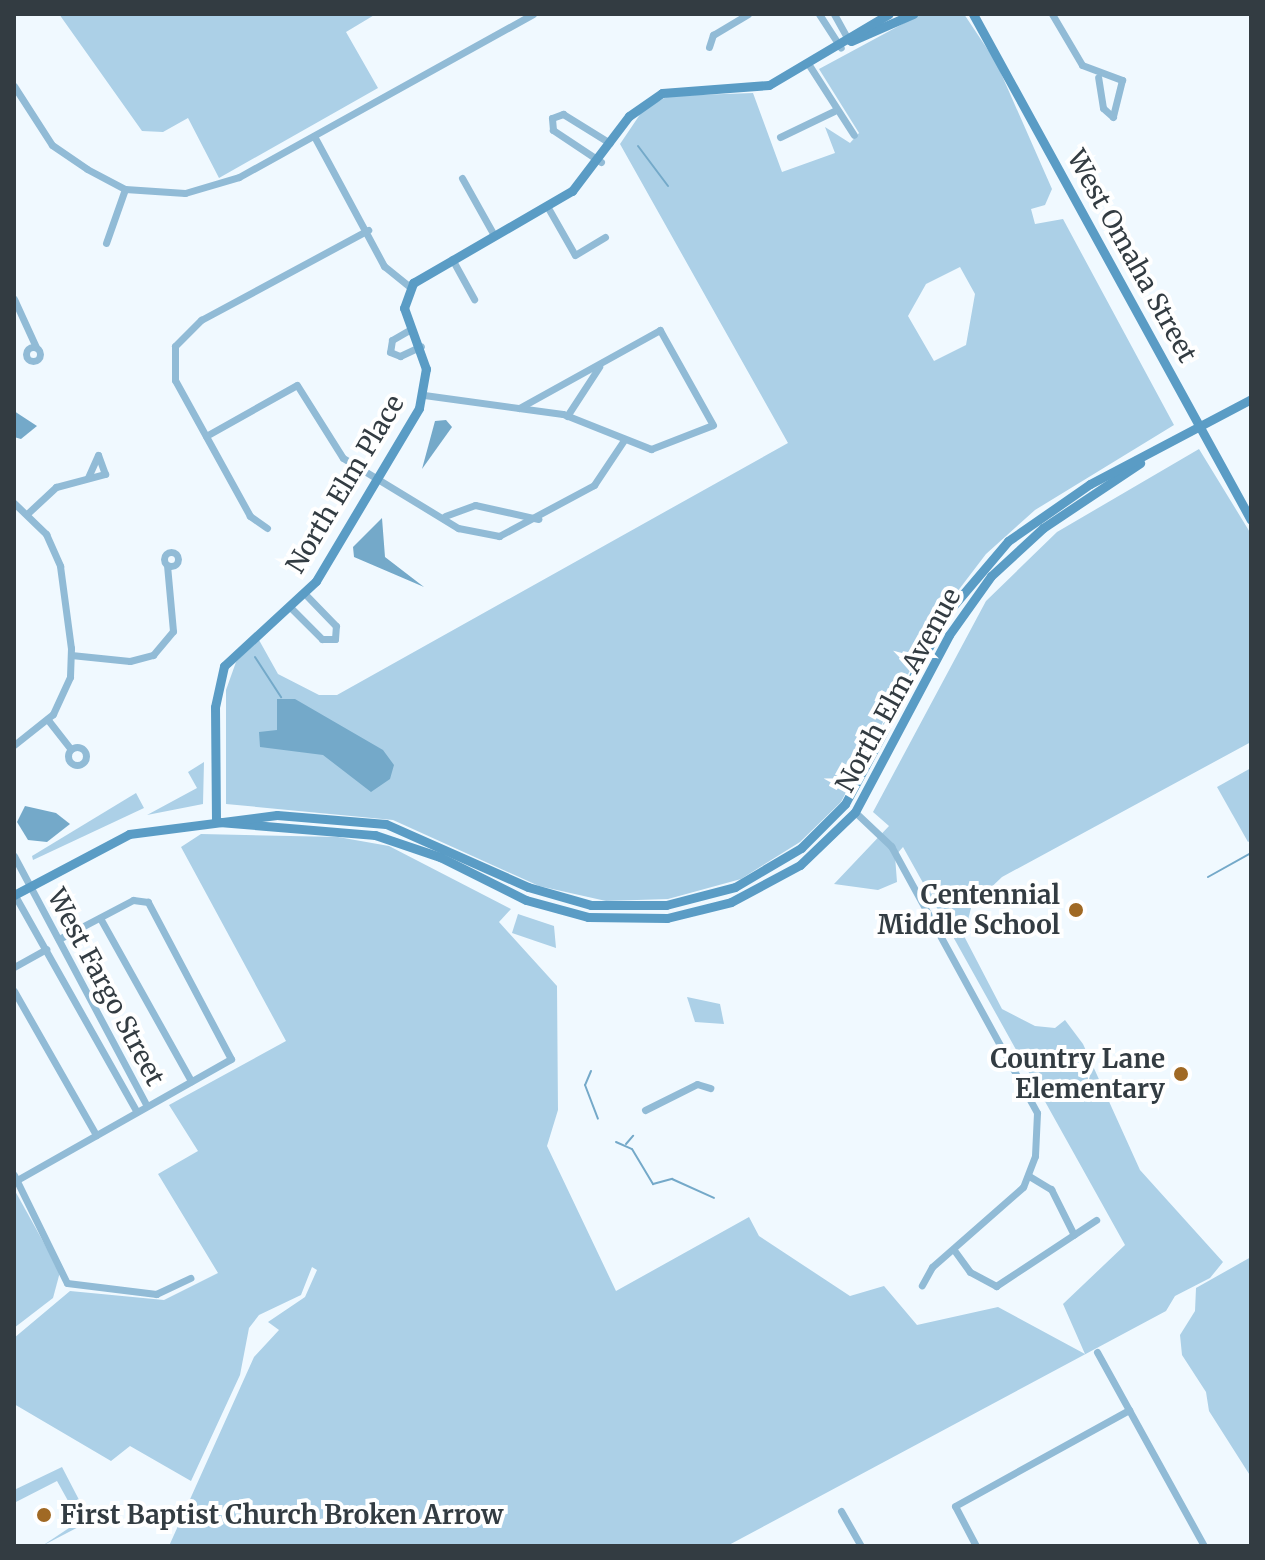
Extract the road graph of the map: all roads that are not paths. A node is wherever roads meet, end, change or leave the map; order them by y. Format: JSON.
{"nodes":[{"id":1,"x":533,"y":14,"type":"edge"},
{"id":2,"x":748,"y":14,"type":"edge"},
{"id":3,"x":819,"y":14,"type":"edge"},
{"id":4,"x":834,"y":14,"type":"edge"},
{"id":5,"x":889,"y":14,"type":"edge"},
{"id":6,"x":913,"y":14,"type":"edge"},
{"id":7,"x":973,"y":14,"type":"edge"},
{"id":8,"x":1052,"y":14,"type":"edge"},
{"id":9,"x":847,"y":44,"type":"junction"},
{"id":10,"x":709,"y":47,"type":"dead end"},
{"id":11,"x":809,"y":65,"type":"junction"},
{"id":12,"x":1098,"y":77,"type":"junction"},
{"id":13,"x":14,"y":86,"type":"edge"},
{"id":14,"x":834,"y":111,"type":"junction"},
{"id":15,"x":854,"y":135,"type":"dead end"},
{"id":16,"x":314,"y":136,"type":"junction"},
{"id":17,"x":780,"y":137,"type":"dead end"},
{"id":18,"x":612,"y":144,"type":"junction"},
{"id":19,"x":601,"y":162,"type":"junction"},
{"id":20,"x":462,"y":178,"type":"dead end"},
{"id":21,"x":125,"y":189,"type":"junction"},
{"id":22,"x":547,"y":206,"type":"junction"},
{"id":23,"x":368,"y":230,"type":"junction"},
{"id":24,"x":494,"y":235,"type":"junction"},
{"id":25,"x":605,"y":237,"type":"dead end"},
{"id":26,"x":106,"y":243,"type":"dead end"},
{"id":27,"x":452,"y":259,"type":"junction"},
{"id":28,"x":410,"y":287,"type":"junction"},
{"id":29,"x":14,"y":299,"type":"edge"},
{"id":30,"x":474,"y":299,"type":"dead end"},
{"id":31,"x":411,"y":329,"type":"junction"},
{"id":32,"x":421,"y":346,"type":"junction"},
{"id":33,"x":36,"y":347,"type":"dead end"},
{"id":34,"x":606,"y":360,"type":"junction"},
{"id":35,"x":424,"y":395,"type":"junction"},
{"id":36,"x":1251,"y":399,"type":"edge"},
{"id":37,"x":519,"y":408,"type":"junction"},
{"id":38,"x":567,"y":416,"type":"junction"},
{"id":39,"x":1200,"y":428,"type":"junction"},
{"id":40,"x":206,"y":436,"type":"junction"},
{"id":41,"x":624,"y":440,"type":"junction"},
{"id":42,"x":1144,"y":459,"type":"junction"},
{"id":43,"x":88,"y":477,"type":"dead end"},
{"id":44,"x":378,"y":480,"type":"junction"},
{"id":45,"x":14,"y":503,"type":"edge"},
{"id":46,"x":28,"y":513,"type":"junction"},
{"id":47,"x":445,"y":516,"type":"junction"},
{"id":48,"x":538,"y":519,"type":"junction"},
{"id":49,"x":1251,"y":520,"type":"edge"},
{"id":50,"x":267,"y":528,"type":"dead end"},
{"id":51,"x":167,"y":565,"type":"dead end"},
{"id":52,"x":305,"y":594,"type":"junction"},
{"id":53,"x":291,"y":608,"type":"junction"},
{"id":54,"x":71,"y":655,"type":"junction"},
{"id":55,"x":48,"y":720,"type":"junction"},
{"id":56,"x":14,"y":745,"type":"edge"},
{"id":57,"x":71,"y":749,"type":"dead end"},
{"id":58,"x":845,"y":804,"type":"junction"},
{"id":59,"x":855,"y":812,"type":"junction"},
{"id":60,"x":216,"y":821,"type":"junction"},
{"id":61,"x":14,"y":856,"type":"edge"},
{"id":62,"x":30,"y":886,"type":"junction"},
{"id":63,"x":14,"y":894,"type":"edge"},
{"id":64,"x":711,"y":896,"type":"junction"},
{"id":65,"x":576,"y":902,"type":"junction"},
{"id":66,"x":715,"y":908,"type":"junction"},
{"id":67,"x":574,"y":915,"type":"junction"},
{"id":68,"x":100,"y":918,"type":"junction"},
{"id":69,"x":59,"y":939,"type":"junction"},
{"id":70,"x":46,"y":949,"type":"junction"},
{"id":71,"x":14,"y":967,"type":"edge"},
{"id":72,"x":14,"y":991,"type":"edge"},
{"id":73,"x":191,"y":1081,"type":"junction"},
{"id":74,"x":710,"y":1088,"type":"dead end"},
{"id":75,"x":147,"y":1106,"type":"junction"},
{"id":76,"x":645,"y":1110,"type":"dead end"},
{"id":77,"x":137,"y":1112,"type":"junction"},
{"id":78,"x":96,"y":1135,"type":"junction"},
{"id":79,"x":1029,"y":1176,"type":"junction"},
{"id":80,"x":15,"y":1177,"type":"edge"},
{"id":81,"x":1096,"y":1220,"type":"dead end"},
{"id":82,"x":1074,"y":1235,"type":"junction"},
{"id":83,"x":954,"y":1250,"type":"junction"},
{"id":84,"x":191,"y":1278,"type":"dead end"},
{"id":85,"x":922,"y":1285,"type":"dead end"},
{"id":86,"x":1097,"y":1352,"type":"dead end"},
{"id":87,"x":1129,"y":1410,"type":"junction"},
{"id":88,"x":841,"y":1511,"type":"dead end"},
{"id":89,"x":861,"y":1546,"type":"edge"},
{"id":90,"x":976,"y":1546,"type":"edge"},
{"id":91,"x":1204,"y":1546,"type":"edge"}],
"edges":[{"from":1,"to":16,"type":"street"},
{"from":2,"to":10,"type":"street"},
{"from":3,"to":9,"type":"street"},
{"from":4,"to":9,"type":"street"},
{"from":5,"to":9,"type":"main road"},
{"from":6,"to":9,"type":"main road"},
{"from":7,"to":39,"type":"main road","name":"West Omaha Street"},
{"from":8,"to":12,"type":"street"},
{"from":9,"to":11,"type":"main road"},
{"from":11,"to":14,"type":"street"},
{"from":11,"to":18,"type":"main road"},
{"from":12,"to":12,"type":"street"},
{"from":13,"to":21,"type":"street"},
{"from":14,"to":15,"type":"street"},
{"from":14,"to":17,"type":"street"},
{"from":16,"to":21,"type":"street"},
{"from":16,"to":23,"type":"street"},
{"from":18,"to":19,"type":"main road"},
{"from":18,"to":19,"type":"street"},
{"from":19,"to":22,"type":"main road"},
{"from":20,"to":24,"type":"street"},
{"from":21,"to":26,"type":"street"},
{"from":22,"to":24,"type":"main road"},
{"from":22,"to":25,"type":"street"},
{"from":23,"to":28,"type":"street"},
{"from":23,"to":40,"type":"street"},
{"from":24,"to":27,"type":"main road"},
{"from":27,"to":28,"type":"main road"},
{"from":27,"to":30,"type":"street"},
{"from":28,"to":31,"type":"main road","name":"North Elm Place"},
{"from":29,"to":33,"type":"street"},
{"from":31,"to":32,"type":"main road","name":"North Elm Place"},
{"from":31,"to":32,"type":"street","name":"North Elm Place"},
{"from":32,"to":35,"type":"main road","name":"North Elm Place"},
{"from":34,"to":37,"type":"street"},
{"from":34,"to":38,"type":"street"},
{"from":34,"to":41,"type":"street"},
{"from":35,"to":37,"type":"street"},
{"from":35,"to":44,"type":"main road","name":"North Elm Place"},
{"from":36,"to":39,"type":"main road"},
{"from":37,"to":38,"type":"street"},
{"from":38,"to":41,"type":"street"},
{"from":39,"to":42,"type":"main road"},
{"from":39,"to":49,"type":"main road","name":"West Omaha Street"},
{"from":40,"to":44,"type":"street"},
{"from":40,"to":50,"type":"street"},
{"from":41,"to":48,"type":"street"},
{"from":42,"to":58,"type":"main road","name":"North Elm Avenue"},
{"from":42,"to":59,"type":"main road","name":"North Elm Avenue"},
{"from":43,"to":46,"type":"street"},
{"from":44,"to":47,"type":"street"},
{"from":44,"to":52,"type":"main road","name":"North Elm Place"},
{"from":45,"to":46,"type":"street"},
{"from":46,"to":54,"type":"street"},
{"from":47,"to":48,"type":"street"},
{"from":47,"to":48,"type":"street"},
{"from":51,"to":54,"type":"street"},
{"from":52,"to":53,"type":"main road","name":"North Elm Place"},
{"from":52,"to":53,"type":"street"},
{"from":53,"to":60,"type":"main road","name":"North Elm Place"},
{"from":54,"to":55,"type":"street"},
{"from":55,"to":56,"type":"street"},
{"from":55,"to":57,"type":"street"},
{"from":58,"to":59,"type":"main road"},
{"from":58,"to":64,"type":"main road","name":"North Elm Avenue"},
{"from":59,"to":66,"type":"main road","name":"North Elm Avenue"},
{"from":59,"to":79,"type":"street"},
{"from":60,"to":62,"type":"main road"},
{"from":60,"to":65,"type":"main road","name":"North Elm Avenue"},
{"from":60,"to":67,"type":"main road","name":"North Elm Avenue"},
{"from":61,"to":62,"type":"street","name":"West Fargo Street"},
{"from":62,"to":63,"type":"main road"},
{"from":62,"to":69,"type":"street","name":"West Fargo Street"},
{"from":63,"to":70,"type":"street","name":"West Fargo Street"},
{"from":64,"to":65,"type":"main road","name":"North Elm Avenue"},
{"from":64,"to":66,"type":"main road"},
{"from":65,"to":67,"type":"main road"},
{"from":66,"to":67,"type":"main road","name":"North Elm Avenue"},
{"from":68,"to":69,"type":"street"},
{"from":68,"to":73,"type":"street"},
{"from":68,"to":73,"type":"street"},
{"from":69,"to":75,"type":"street","name":"West Fargo Street"},
{"from":70,"to":71,"type":"street"},
{"from":70,"to":77,"type":"street","name":"West Fargo Street"},
{"from":72,"to":78,"type":"street"},
{"from":73,"to":75,"type":"street"},
{"from":74,"to":76,"type":"street"},
{"from":75,"to":77,"type":"street"},
{"from":77,"to":78,"type":"street"},
{"from":78,"to":80,"type":"street"},
{"from":79,"to":82,"type":"street"},
{"from":79,"to":83,"type":"street"},
{"from":80,"to":84,"type":"street"},
{"from":81,"to":82,"type":"street"},
{"from":82,"to":83,"type":"street"},
{"from":83,"to":85,"type":"street"},
{"from":86,"to":87,"type":"street"},
{"from":87,"to":90,"type":"street"},
{"from":87,"to":91,"type":"street"},
{"from":88,"to":89,"type":"street"}]}
